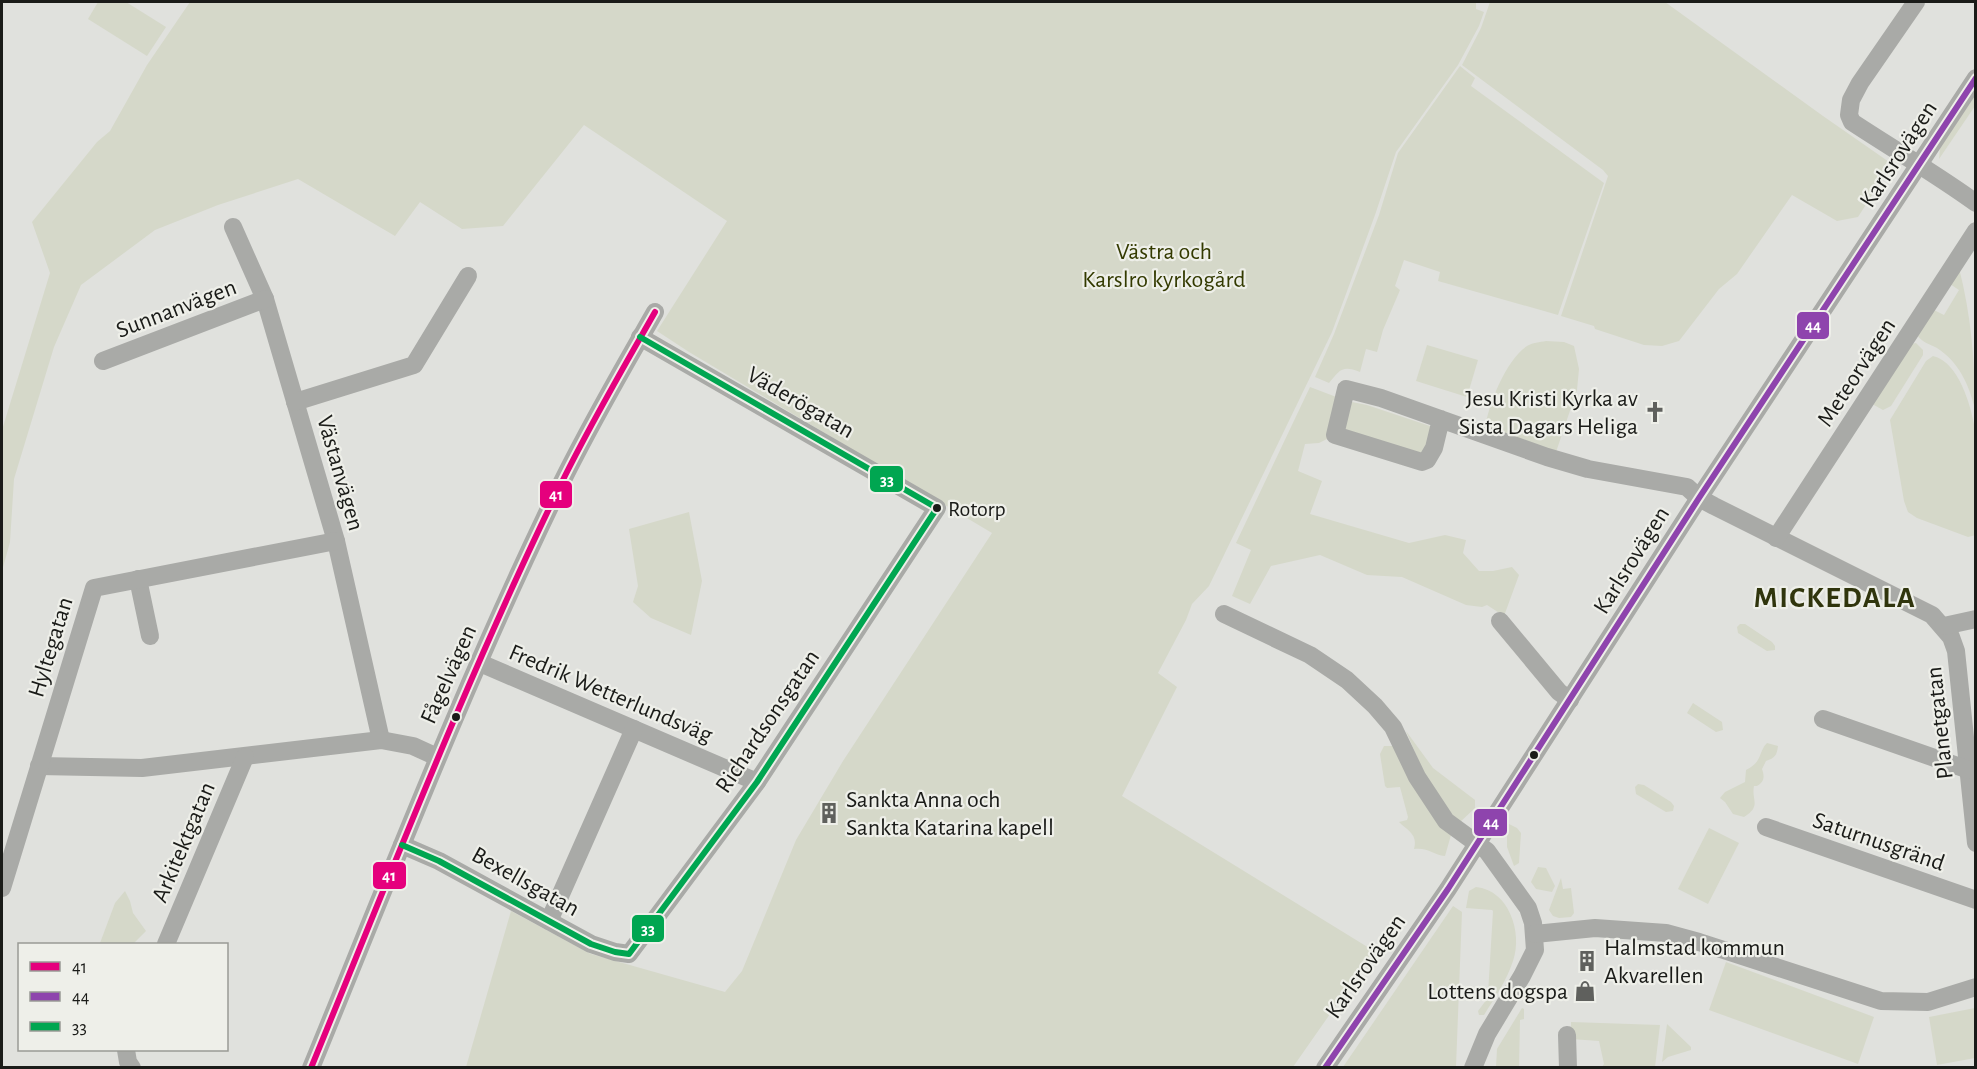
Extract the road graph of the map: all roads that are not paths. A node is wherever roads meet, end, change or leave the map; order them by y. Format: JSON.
{"nodes":[{"id":1,"x":1916,"y":2,"type":"edge"},
{"id":2,"x":1976,"y":78,"type":"edge"},
{"id":3,"x":1920,"y":165,"type":"junction"},
{"id":4,"x":1976,"y":202,"type":"edge"},
{"id":5,"x":233,"y":226,"type":"dead end"},
{"id":6,"x":1976,"y":231,"type":"edge"},
{"id":7,"x":468,"y":276,"type":"dead end"},
{"id":8,"x":265,"y":299,"type":"junction"},
{"id":9,"x":655,"y":312,"type":"dead end"},
{"id":10,"x":640,"y":338,"type":"junction"},
{"id":11,"x":103,"y":361,"type":"dead end"},
{"id":12,"x":295,"y":402,"type":"junction"},
{"id":13,"x":1441,"y":419,"type":"junction"},
{"id":14,"x":1699,"y":498,"type":"junction"},
{"id":15,"x":937,"y":508,"type":"joint"},
{"id":16,"x":1776,"y":538,"type":"junction"},
{"id":17,"x":336,"y":541,"type":"junction"},
{"id":18,"x":138,"y":579,"type":"junction"},
{"id":19,"x":1224,"y":614,"type":"dead end"},
{"id":20,"x":1976,"y":619,"type":"edge"},
{"id":21,"x":1500,"y":621,"type":"dead end"},
{"id":22,"x":1944,"y":626,"type":"junction"},
{"id":23,"x":150,"y":636,"type":"dead end"},
{"id":24,"x":480,"y":663,"type":"junction"},
{"id":25,"x":1570,"y":700,"type":"junction"},
{"id":26,"x":1822,"y":719,"type":"dead end"},
{"id":27,"x":634,"y":729,"type":"junction"},
{"id":28,"x":381,"y":740,"type":"junction"},
{"id":29,"x":1971,"y":747,"type":"edge"},
{"id":30,"x":245,"y":757,"type":"junction"},
{"id":31,"x":437,"y":757,"type":"junction"},
{"id":32,"x":39,"y":766,"type":"junction"},
{"id":33,"x":1969,"y":770,"type":"junction"},
{"id":34,"x":757,"y":782,"type":"junction"},
{"id":35,"x":1766,"y":827,"type":"dead end"},
{"id":36,"x":1477,"y":843,"type":"junction"},
{"id":37,"x":1976,"y":843,"type":"edge"},
{"id":38,"x":402,"y":845,"type":"junction"},
{"id":39,"x":2,"y":888,"type":"edge"},
{"id":40,"x":1976,"y":900,"type":"edge"},
{"id":41,"x":549,"y":921,"type":"junction"},
{"id":42,"x":1535,"y":934,"type":"junction"},
{"id":43,"x":167,"y":943,"type":"edge"},
{"id":44,"x":628,"y":954,"type":"joint"},
{"id":45,"x":1975,"y":988,"type":"edge"},
{"id":46,"x":1567,"y":1035,"type":"dead end"},
{"id":47,"x":126,"y":1051,"type":"edge"},
{"id":48,"x":132,"y":1068,"type":"edge"},
{"id":49,"x":311,"y":1068,"type":"edge"},
{"id":50,"x":1325,"y":1068,"type":"edge"},
{"id":51,"x":1473,"y":1068,"type":"edge"},
{"id":52,"x":1568,"y":1068,"type":"edge"}],
"edges":[{"from":1,"to":3,"type":"street"},
{"from":2,"to":3,"type":"street","name":"Karlsrovägen"},
{"from":3,"to":4,"type":"street"},
{"from":3,"to":14,"type":"street","name":"Karlsrovägen"},
{"from":5,"to":8,"type":"street","name":"Västanvägen"},
{"from":6,"to":16,"type":"street","name":"Meteorvägen"},
{"from":7,"to":12,"type":"street"},
{"from":8,"to":11,"type":"street","name":"Sunnanvägen"},
{"from":8,"to":12,"type":"street","name":"Västanvägen"},
{"from":9,"to":10,"type":"street","name":"Fågelvägen"},
{"from":10,"to":15,"type":"street","name":"Väderögatan"},
{"from":10,"to":24,"type":"street","name":"Fågelvägen"},
{"from":12,"to":17,"type":"street","name":"Västanvägen"},
{"from":13,"to":13,"type":"street","name":"Planetgatan"},
{"from":13,"to":14,"type":"street","name":"Planetgatan"},
{"from":14,"to":16,"type":"street","name":"Planetgatan"},
{"from":14,"to":25,"type":"street","name":"Karlsrovägen"},
{"from":15,"to":34,"type":"street","name":"Richardsonsgatan"},
{"from":16,"to":22,"type":"street","name":"Planetgatan"},
{"from":17,"to":18,"type":"street","name":"Hyltegatan"},
{"from":17,"to":28,"type":"street","name":"Västanvägen"},
{"from":18,"to":23,"type":"street"},
{"from":18,"to":32,"type":"street","name":"Hyltegatan"},
{"from":19,"to":36,"type":"street"},
{"from":20,"to":22,"type":"street"},
{"from":21,"to":25,"type":"street"},
{"from":22,"to":29,"type":"street","name":"Planetgatan"},
{"from":24,"to":27,"type":"street","name":"Fredrik Wetterlundsväg"},
{"from":24,"to":31,"type":"street","name":"Fågelvägen"},
{"from":25,"to":36,"type":"street","name":"Karlsrovägen"},
{"from":26,"to":33,"type":"street"},
{"from":27,"to":34,"type":"street","name":"Fredrik Wetterlundsväg"},
{"from":27,"to":41,"type":"street"},
{"from":28,"to":30,"type":"street"},
{"from":28,"to":31,"type":"street"},
{"from":29,"to":33,"type":"street","name":"Planetgatan"},
{"from":30,"to":32,"type":"street"},
{"from":30,"to":43,"type":"street","name":"Arkitektgatan"},
{"from":31,"to":38,"type":"street","name":"Fågelvägen"},
{"from":32,"to":39,"type":"street","name":"Hyltegatan"},
{"from":33,"to":37,"type":"street","name":"Planetgatan"},
{"from":34,"to":44,"type":"street","name":"Richardsonsgatan"},
{"from":35,"to":40,"type":"street","name":"Saturnusgränd"},
{"from":36,"to":42,"type":"street"},
{"from":36,"to":50,"type":"street","name":"Karlsrovägen"},
{"from":38,"to":41,"type":"street","name":"Bexellsgatan"},
{"from":38,"to":49,"type":"street","name":"Fågelvägen"},
{"from":41,"to":44,"type":"street","name":"Bexellsgatan"},
{"from":42,"to":45,"type":"street"},
{"from":42,"to":51,"type":"street"},
{"from":46,"to":52,"type":"street"},
{"from":47,"to":48,"type":"street"}]}
